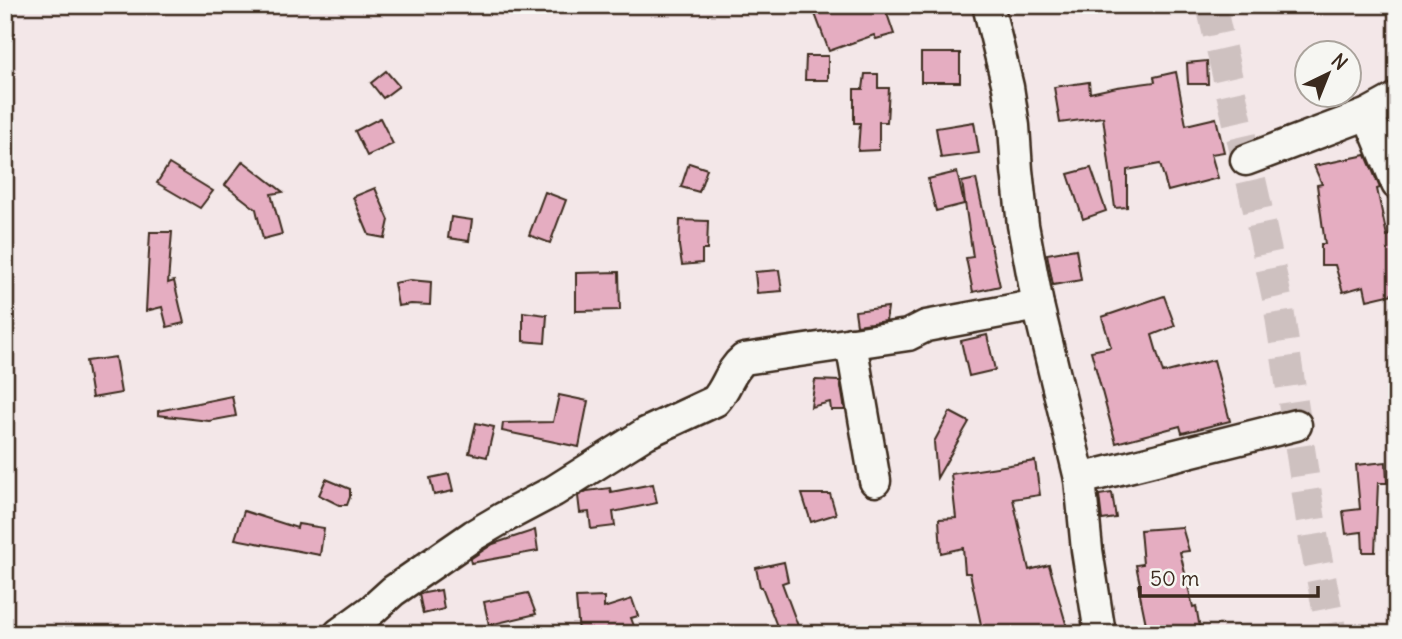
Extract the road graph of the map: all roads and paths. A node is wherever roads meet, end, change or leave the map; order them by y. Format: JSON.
{"nodes":[{"id":1,"x":988,"y":5,"type":"edge"},
{"id":2,"x":1397,"y":98,"type":"edge"},
{"id":3,"x":1368,"y":114,"type":"junction"},
{"id":4,"x":1246,"y":160,"type":"dead end"},
{"id":5,"x":1397,"y":184,"type":"edge"},
{"id":6,"x":1038,"y":305,"type":"junction"},
{"id":7,"x":851,"y":343,"type":"junction"},
{"id":8,"x":1296,"y":425,"type":"dead end"},
{"id":9,"x":1080,"y":479,"type":"junction"},
{"id":10,"x":875,"y":481,"type":"dead end"},
{"id":11,"x":373,"y":622,"type":"edge"},
{"id":12,"x":339,"y":634,"type":"edge"},
{"id":13,"x":1100,"y":634,"type":"edge"}],
"edges":[{"from":1,"to":6,"type":"street"},
{"from":2,"to":3,"type":"street"},
{"from":3,"to":4,"type":"street"},
{"from":3,"to":5,"type":"street"},
{"from":6,"to":7,"type":"street"},
{"from":6,"to":9,"type":"street"},
{"from":7,"to":10,"type":"street"},
{"from":7,"to":11,"type":"street"},
{"from":8,"to":9,"type":"street"},
{"from":9,"to":13,"type":"street"},
{"from":11,"to":12,"type":"street"}]}
